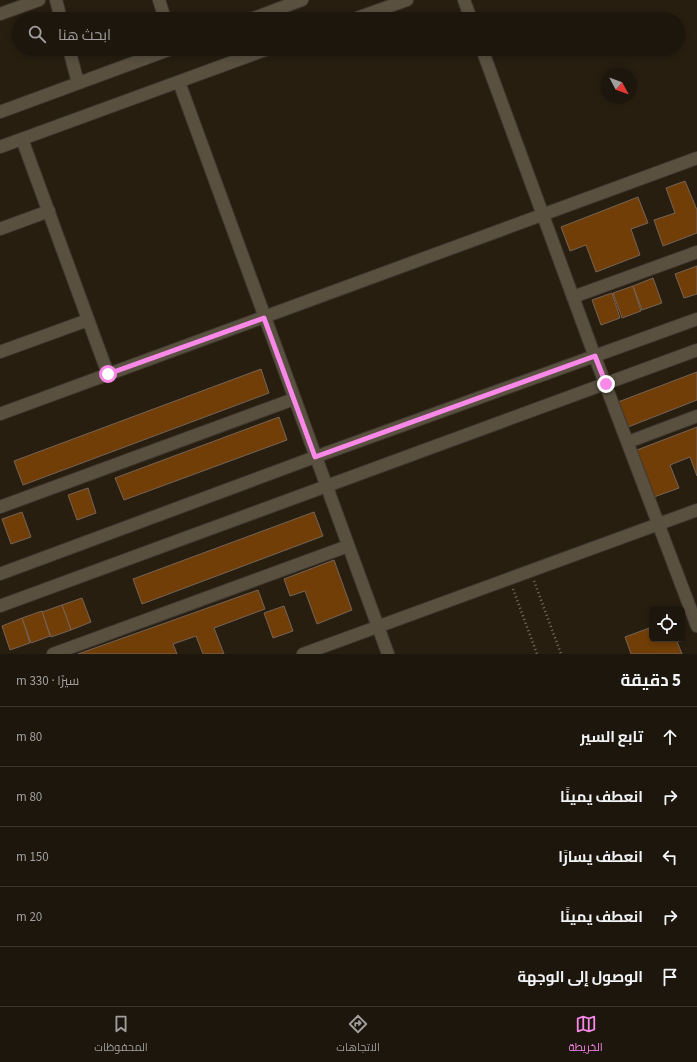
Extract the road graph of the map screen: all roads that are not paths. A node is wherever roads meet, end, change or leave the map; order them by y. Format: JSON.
{"nodes":[{"id":1,"x":39,"y":0,"type":"edge"},
{"id":2,"x":56,"y":0,"type":"edge"},
{"id":3,"x":159,"y":0,"type":"edge"},
{"id":4,"x":302,"y":0,"type":"edge"},
{"id":5,"x":407,"y":0,"type":"edge"},
{"id":6,"x":464,"y":0,"type":"edge"},
{"id":7,"x":59,"y":12,"type":"edge"},
{"id":8,"x":163,"y":12,"type":"edge"},
{"id":9,"x":270,"y":12,"type":"edge"},
{"id":10,"x":374,"y":12,"type":"edge"},
{"id":11,"x":468,"y":12,"type":"edge"},
{"id":12,"x":0,"y":14,"type":"edge"},
{"id":13,"x":71,"y":56,"type":"edge"},
{"id":14,"x":152,"y":56,"type":"edge"},
{"id":15,"x":249,"y":56,"type":"edge"},
{"id":16,"x":485,"y":56,"type":"edge"},
{"id":17,"x":179,"y":82,"type":"junction"},
{"id":18,"x":78,"y":83,"type":"junction"},
{"id":19,"x":0,"y":112,"type":"edge"},
{"id":20,"x":22,"y":139,"type":"junction"},
{"id":21,"x":0,"y":147,"type":"edge"},
{"id":22,"x":697,"y":158,"type":"edge"},
{"id":23,"x":49,"y":211,"type":"junction"},
{"id":24,"x":543,"y":216,"type":"junction"},
{"id":25,"x":0,"y":229,"type":"edge"},
{"id":26,"x":697,"y":252,"type":"edge"},
{"id":27,"x":573,"y":297,"type":"junction"},
{"id":28,"x":264,"y":318,"type":"junction"},
{"id":29,"x":697,"y":319,"type":"edge"},
{"id":30,"x":88,"y":320,"type":"junction"},
{"id":31,"x":697,"y":350,"type":"edge"},
{"id":32,"x":0,"y":352,"type":"edge"},
{"id":33,"x":595,"y":356,"type":"junction"},
{"id":34,"x":108,"y":374,"type":"junction"},
{"id":35,"x":606,"y":384,"type":"junction"},
{"id":36,"x":294,"y":399,"type":"junction"},
{"id":37,"x":0,"y":414,"type":"edge"},
{"id":38,"x":697,"y":416,"type":"edge"},
{"id":39,"x":628,"y":442,"type":"junction"},
{"id":40,"x":315,"y":457,"type":"junction"},
{"id":41,"x":325,"y":485,"type":"junction"},
{"id":42,"x":0,"y":507,"type":"edge"},
{"id":43,"x":697,"y":510,"type":"edge"},
{"id":44,"x":659,"y":524,"type":"junction"},
{"id":45,"x":348,"y":546,"type":"junction"},
{"id":46,"x":0,"y":574,"type":"edge"},
{"id":47,"x":0,"y":606,"type":"edge"},
{"id":48,"x":697,"y":626,"type":"edge"},
{"id":49,"x":378,"y":627,"type":"junction"},
{"id":50,"x":53,"y":654,"type":"edge"},
{"id":51,"x":303,"y":654,"type":"edge"},
{"id":52,"x":388,"y":654,"type":"edge"}],
"edges":[{"from":1,"to":12,"type":"street"},
{"from":2,"to":7,"type":"street"},
{"from":3,"to":8,"type":"street"},
{"from":4,"to":9,"type":"street"},
{"from":5,"to":10,"type":"street"},
{"from":6,"to":11,"type":"street"},
{"from":13,"to":18,"type":"street"},
{"from":14,"to":18,"type":"street"},
{"from":15,"to":17,"type":"street"},
{"from":16,"to":24,"type":"street"},
{"from":17,"to":20,"type":"street"},
{"from":17,"to":28,"type":"street"},
{"from":18,"to":19,"type":"street"},
{"from":20,"to":21,"type":"street"},
{"from":20,"to":23,"type":"street"},
{"from":22,"to":24,"type":"street"},
{"from":23,"to":25,"type":"street"},
{"from":23,"to":30,"type":"street"},
{"from":24,"to":27,"type":"street"},
{"from":24,"to":28,"type":"street"},
{"from":26,"to":27,"type":"street"},
{"from":27,"to":33,"type":"street"},
{"from":28,"to":34,"type":"street"},
{"from":28,"to":36,"type":"street"},
{"from":29,"to":33,"type":"street"},
{"from":30,"to":32,"type":"street"},
{"from":30,"to":34,"type":"street"},
{"from":31,"to":35,"type":"street"},
{"from":33,"to":35,"type":"street"},
{"from":33,"to":40,"type":"street"},
{"from":34,"to":37,"type":"street"},
{"from":35,"to":39,"type":"street"},
{"from":35,"to":41,"type":"street"},
{"from":36,"to":40,"type":"street"},
{"from":36,"to":42,"type":"street"},
{"from":38,"to":39,"type":"street"},
{"from":39,"to":44,"type":"street"},
{"from":40,"to":41,"type":"street"},
{"from":40,"to":46,"type":"street"},
{"from":41,"to":45,"type":"street"},
{"from":41,"to":47,"type":"street"},
{"from":43,"to":44,"type":"street"},
{"from":44,"to":48,"type":"street"},
{"from":44,"to":49,"type":"street"},
{"from":45,"to":49,"type":"street"},
{"from":45,"to":50,"type":"street"},
{"from":49,"to":51,"type":"street"},
{"from":49,"to":52,"type":"street"}]}
